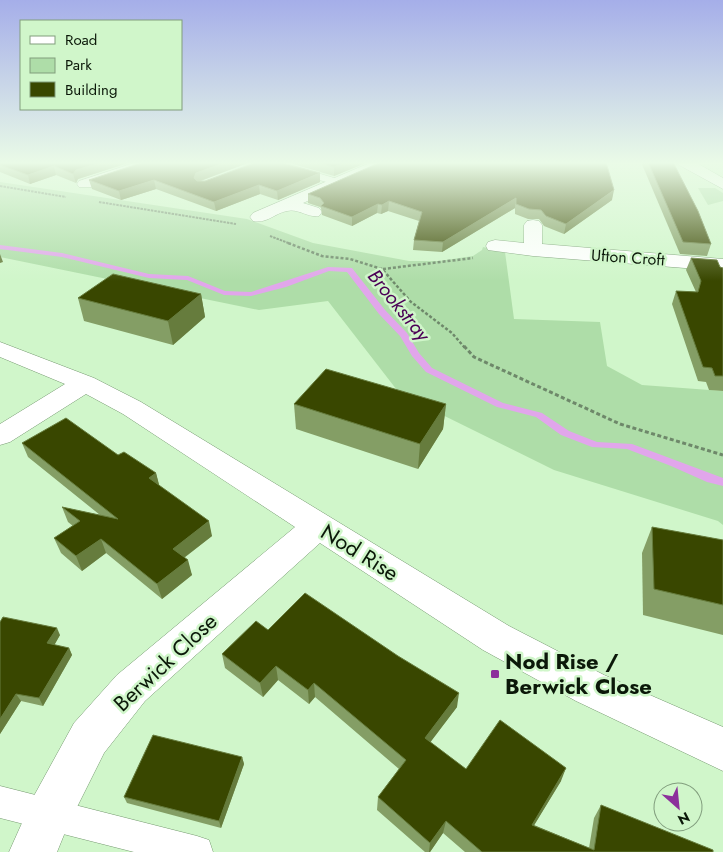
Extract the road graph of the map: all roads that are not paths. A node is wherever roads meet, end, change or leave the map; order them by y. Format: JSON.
{"nodes":[{"id":1,"x":293,"y":202,"type":"edge"},
{"id":2,"x":288,"y":204,"type":"junction"},
{"id":3,"x":313,"y":212,"type":"dead end"},
{"id":4,"x":259,"y":217,"type":"dead end"},
{"id":5,"x":533,"y":225,"type":"dead end"},
{"id":6,"x":494,"y":246,"type":"road end"},
{"id":7,"x":534,"y":250,"type":"junction"},
{"id":8,"x":723,"y":265,"type":"edge"},
{"id":9,"x":0,"y":349,"type":"edge"},
{"id":10,"x":85,"y":383,"type":"junction"},
{"id":11,"x":0,"y":436,"type":"edge"},
{"id":12,"x":318,"y":526,"type":"junction"},
{"id":13,"x":723,"y":749,"type":"edge"},
{"id":14,"x":0,"y":802,"type":"edge"},
{"id":15,"x":48,"y":816,"type":"junction"},
{"id":16,"x":33,"y":852,"type":"edge"},
{"id":17,"x":197,"y":852,"type":"edge"}],
"edges":[{"from":1,"to":2,"type":"street"},
{"from":2,"to":3,"type":"street"},
{"from":2,"to":4,"type":"street"},
{"from":5,"to":7,"type":"street"},
{"from":6,"to":7,"type":"street","name":"Ufton Croft"},
{"from":7,"to":8,"type":"street","name":"Ufton Croft"},
{"from":9,"to":10,"type":"street","name":"Nod Rise"},
{"from":10,"to":11,"type":"street"},
{"from":10,"to":12,"type":"street","name":"Nod Rise"},
{"from":12,"to":13,"type":"street","name":"Nod Rise"},
{"from":12,"to":15,"type":"street","name":"Berwick Close"},
{"from":14,"to":15,"type":"lane"},
{"from":15,"to":16,"type":"street","name":"Berwick Close"},
{"from":15,"to":17,"type":"lane"}]}
